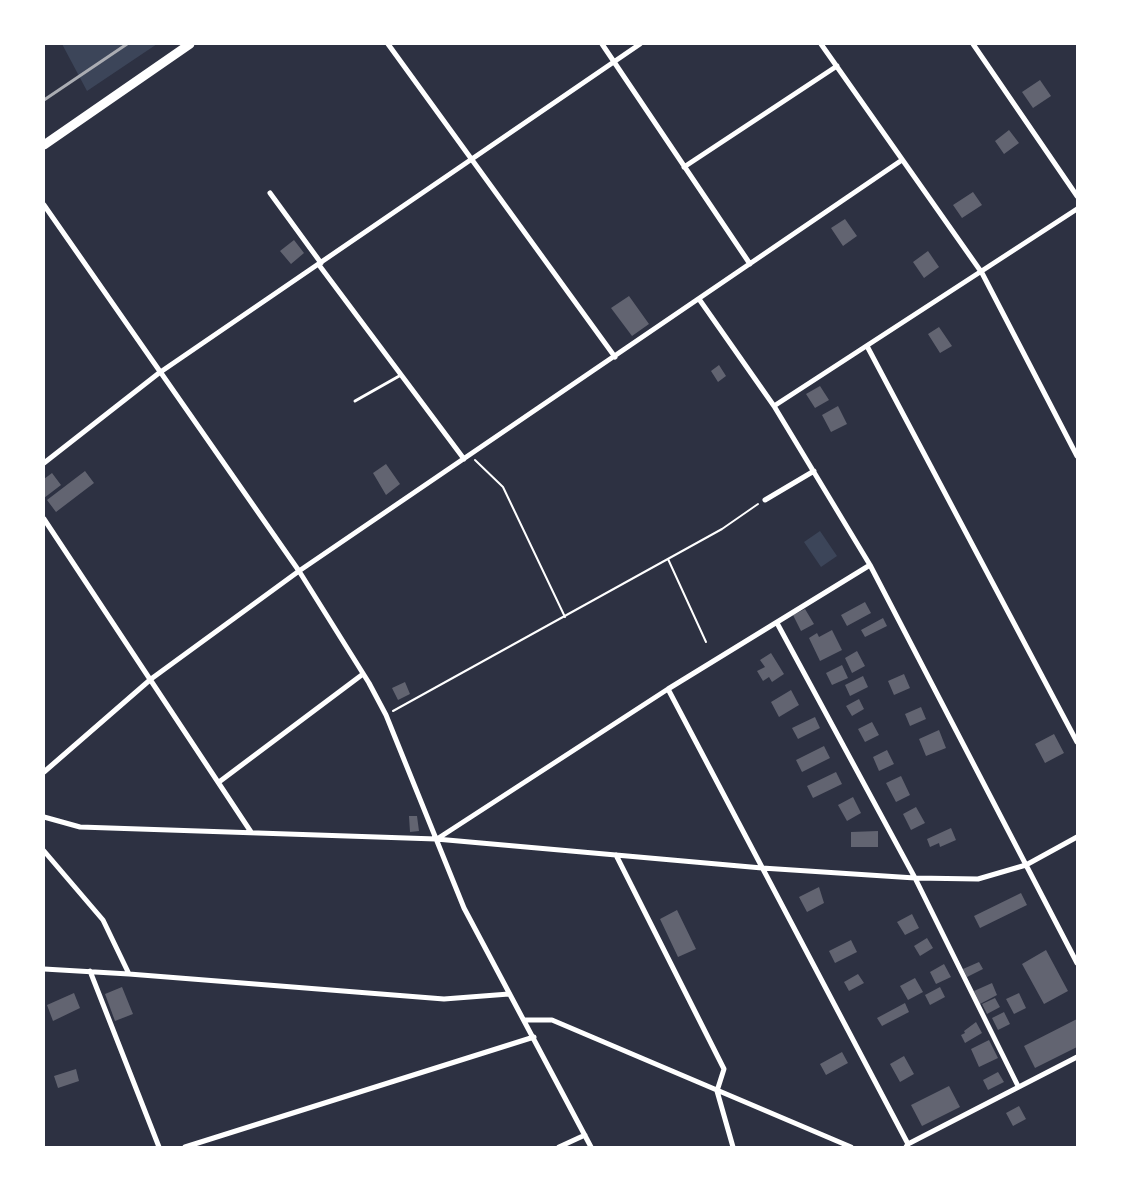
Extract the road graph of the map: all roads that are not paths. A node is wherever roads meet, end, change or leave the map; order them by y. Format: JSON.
{"nodes":[{"id":1,"x":190,"y":44,"type":"edge"},
{"id":2,"x":388,"y":44,"type":"edge"},
{"id":3,"x":602,"y":44,"type":"edge"},
{"id":4,"x":640,"y":44,"type":"edge"},
{"id":5,"x":821,"y":44,"type":"edge"},
{"id":6,"x":973,"y":44,"type":"edge"},
{"id":7,"x":614,"y":62,"type":"junction"},
{"id":8,"x":836,"y":66,"type":"junction"},
{"id":9,"x":44,"y":145,"type":"edge"},
{"id":10,"x":902,"y":160,"type":"junction"},
{"id":11,"x":472,"y":161,"type":"junction"},
{"id":12,"x":684,"y":167,"type":"junction"},
{"id":13,"x":270,"y":193,"type":"dead end"},
{"id":14,"x":1077,"y":196,"type":"edge"},
{"id":15,"x":44,"y":205,"type":"edge"},
{"id":16,"x":1077,"y":209,"type":"edge"},
{"id":17,"x":320,"y":264,"type":"junction"},
{"id":18,"x":750,"y":264,"type":"junction"},
{"id":19,"x":982,"y":273,"type":"junction"},
{"id":20,"x":699,"y":300,"type":"junction"},
{"id":21,"x":867,"y":346,"type":"junction"},
{"id":22,"x":615,"y":357,"type":"junction"},
{"id":23,"x":159,"y":373,"type":"junction"},
{"id":24,"x":401,"y":375,"type":"junction"},
{"id":25,"x":355,"y":401,"type":"dead end"},
{"id":26,"x":774,"y":406,"type":"junction"},
{"id":27,"x":1077,"y":456,"type":"edge"},
{"id":28,"x":464,"y":459,"type":"junction"},
{"id":29,"x":44,"y":463,"type":"edge"},
{"id":30,"x":814,"y":471,"type":"junction"},
{"id":31,"x":764,"y":500,"type":"road end"},
{"id":32,"x":44,"y":520,"type":"edge"},
{"id":33,"x":870,"y":565,"type":"junction"},
{"id":34,"x":299,"y":571,"type":"junction"},
{"id":35,"x":777,"y":623,"type":"junction"},
{"id":36,"x":363,"y":674,"type":"junction"},
{"id":37,"x":151,"y":679,"type":"junction"},
{"id":38,"x":668,"y":689,"type":"junction"},
{"id":39,"x":1077,"y":742,"type":"edge"},
{"id":40,"x":44,"y":772,"type":"edge"},
{"id":41,"x":219,"y":782,"type":"junction"},
{"id":42,"x":44,"y":817,"type":"edge"},
{"id":43,"x":252,"y":832,"type":"junction"},
{"id":44,"x":1077,"y":837,"type":"edge"},
{"id":45,"x":436,"y":839,"type":"junction"},
{"id":46,"x":44,"y":851,"type":"edge"},
{"id":47,"x":616,"y":855,"type":"junction"},
{"id":48,"x":1026,"y":865,"type":"junction"},
{"id":49,"x":762,"y":868,"type":"junction"},
{"id":50,"x":914,"y":878,"type":"junction"},
{"id":51,"x":1077,"y":963,"type":"edge"},
{"id":52,"x":44,"y":969,"type":"edge"},
{"id":53,"x":90,"y":971,"type":"junction"},
{"id":54,"x":129,"y":974,"type":"junction"},
{"id":55,"x":509,"y":994,"type":"junction"},
{"id":56,"x":524,"y":1020,"type":"junction"},
{"id":57,"x":534,"y":1037,"type":"junction"},
{"id":58,"x":1077,"y":1057,"type":"edge"},
{"id":59,"x":1018,"y":1086,"type":"junction"},
{"id":60,"x":717,"y":1091,"type":"junction"},
{"id":61,"x":584,"y":1135,"type":"junction"},
{"id":62,"x":907,"y":1145,"type":"edge"},
{"id":63,"x":159,"y":1147,"type":"edge"},
{"id":64,"x":185,"y":1147,"type":"edge"},
{"id":65,"x":560,"y":1147,"type":"edge"},
{"id":66,"x":590,"y":1147,"type":"edge"},
{"id":67,"x":734,"y":1147,"type":"edge"},
{"id":68,"x":851,"y":1147,"type":"edge"}],
"edges":[{"from":1,"to":9,"type":"street"},
{"from":2,"to":11,"type":"street"},
{"from":3,"to":7,"type":"street"},
{"from":4,"to":7,"type":"street"},
{"from":5,"to":8,"type":"street"},
{"from":6,"to":14,"type":"street"},
{"from":7,"to":11,"type":"street"},
{"from":7,"to":12,"type":"street"},
{"from":8,"to":10,"type":"street"},
{"from":8,"to":12,"type":"street"},
{"from":10,"to":18,"type":"street"},
{"from":10,"to":19,"type":"street"},
{"from":11,"to":17,"type":"street"},
{"from":11,"to":22,"type":"street"},
{"from":12,"to":18,"type":"street"},
{"from":13,"to":17,"type":"street"},
{"from":15,"to":23,"type":"street"},
{"from":16,"to":19,"type":"street"},
{"from":17,"to":23,"type":"street"},
{"from":17,"to":24,"type":"street"},
{"from":18,"to":20,"type":"street"},
{"from":19,"to":21,"type":"street"},
{"from":19,"to":27,"type":"street"},
{"from":20,"to":22,"type":"street"},
{"from":20,"to":26,"type":"street"},
{"from":21,"to":26,"type":"street"},
{"from":21,"to":39,"type":"street"},
{"from":22,"to":28,"type":"street"},
{"from":23,"to":29,"type":"street"},
{"from":23,"to":34,"type":"street"},
{"from":24,"to":25,"type":"lane"},
{"from":24,"to":28,"type":"street"},
{"from":26,"to":30,"type":"street"},
{"from":28,"to":34,"type":"street"},
{"from":30,"to":31,"type":"street"},
{"from":30,"to":33,"type":"street"},
{"from":32,"to":37,"type":"street"},
{"from":33,"to":35,"type":"street"},
{"from":33,"to":48,"type":"street"},
{"from":34,"to":36,"type":"street"},
{"from":34,"to":37,"type":"street"},
{"from":35,"to":38,"type":"street"},
{"from":35,"to":50,"type":"street"},
{"from":36,"to":41,"type":"street"},
{"from":36,"to":45,"type":"street"},
{"from":37,"to":40,"type":"street"},
{"from":37,"to":41,"type":"street"},
{"from":38,"to":45,"type":"street"},
{"from":38,"to":49,"type":"street"},
{"from":41,"to":43,"type":"street"},
{"from":42,"to":43,"type":"street"},
{"from":43,"to":45,"type":"street"},
{"from":44,"to":48,"type":"street"},
{"from":45,"to":47,"type":"street"},
{"from":45,"to":55,"type":"street"},
{"from":46,"to":54,"type":"street"},
{"from":47,"to":49,"type":"street"},
{"from":47,"to":60,"type":"street"},
{"from":48,"to":50,"type":"street"},
{"from":48,"to":51,"type":"street"},
{"from":49,"to":50,"type":"street"},
{"from":49,"to":62,"type":"street"},
{"from":50,"to":59,"type":"street"},
{"from":52,"to":53,"type":"street"},
{"from":53,"to":54,"type":"street"},
{"from":53,"to":63,"type":"street"},
{"from":54,"to":55,"type":"street"},
{"from":55,"to":56,"type":"street"},
{"from":56,"to":57,"type":"street"},
{"from":56,"to":60,"type":"street"},
{"from":57,"to":61,"type":"street"},
{"from":57,"to":64,"type":"street"},
{"from":58,"to":59,"type":"street"},
{"from":59,"to":62,"type":"street"},
{"from":60,"to":67,"type":"street"},
{"from":60,"to":68,"type":"street"},
{"from":61,"to":65,"type":"street"},
{"from":61,"to":66,"type":"street"}]}
